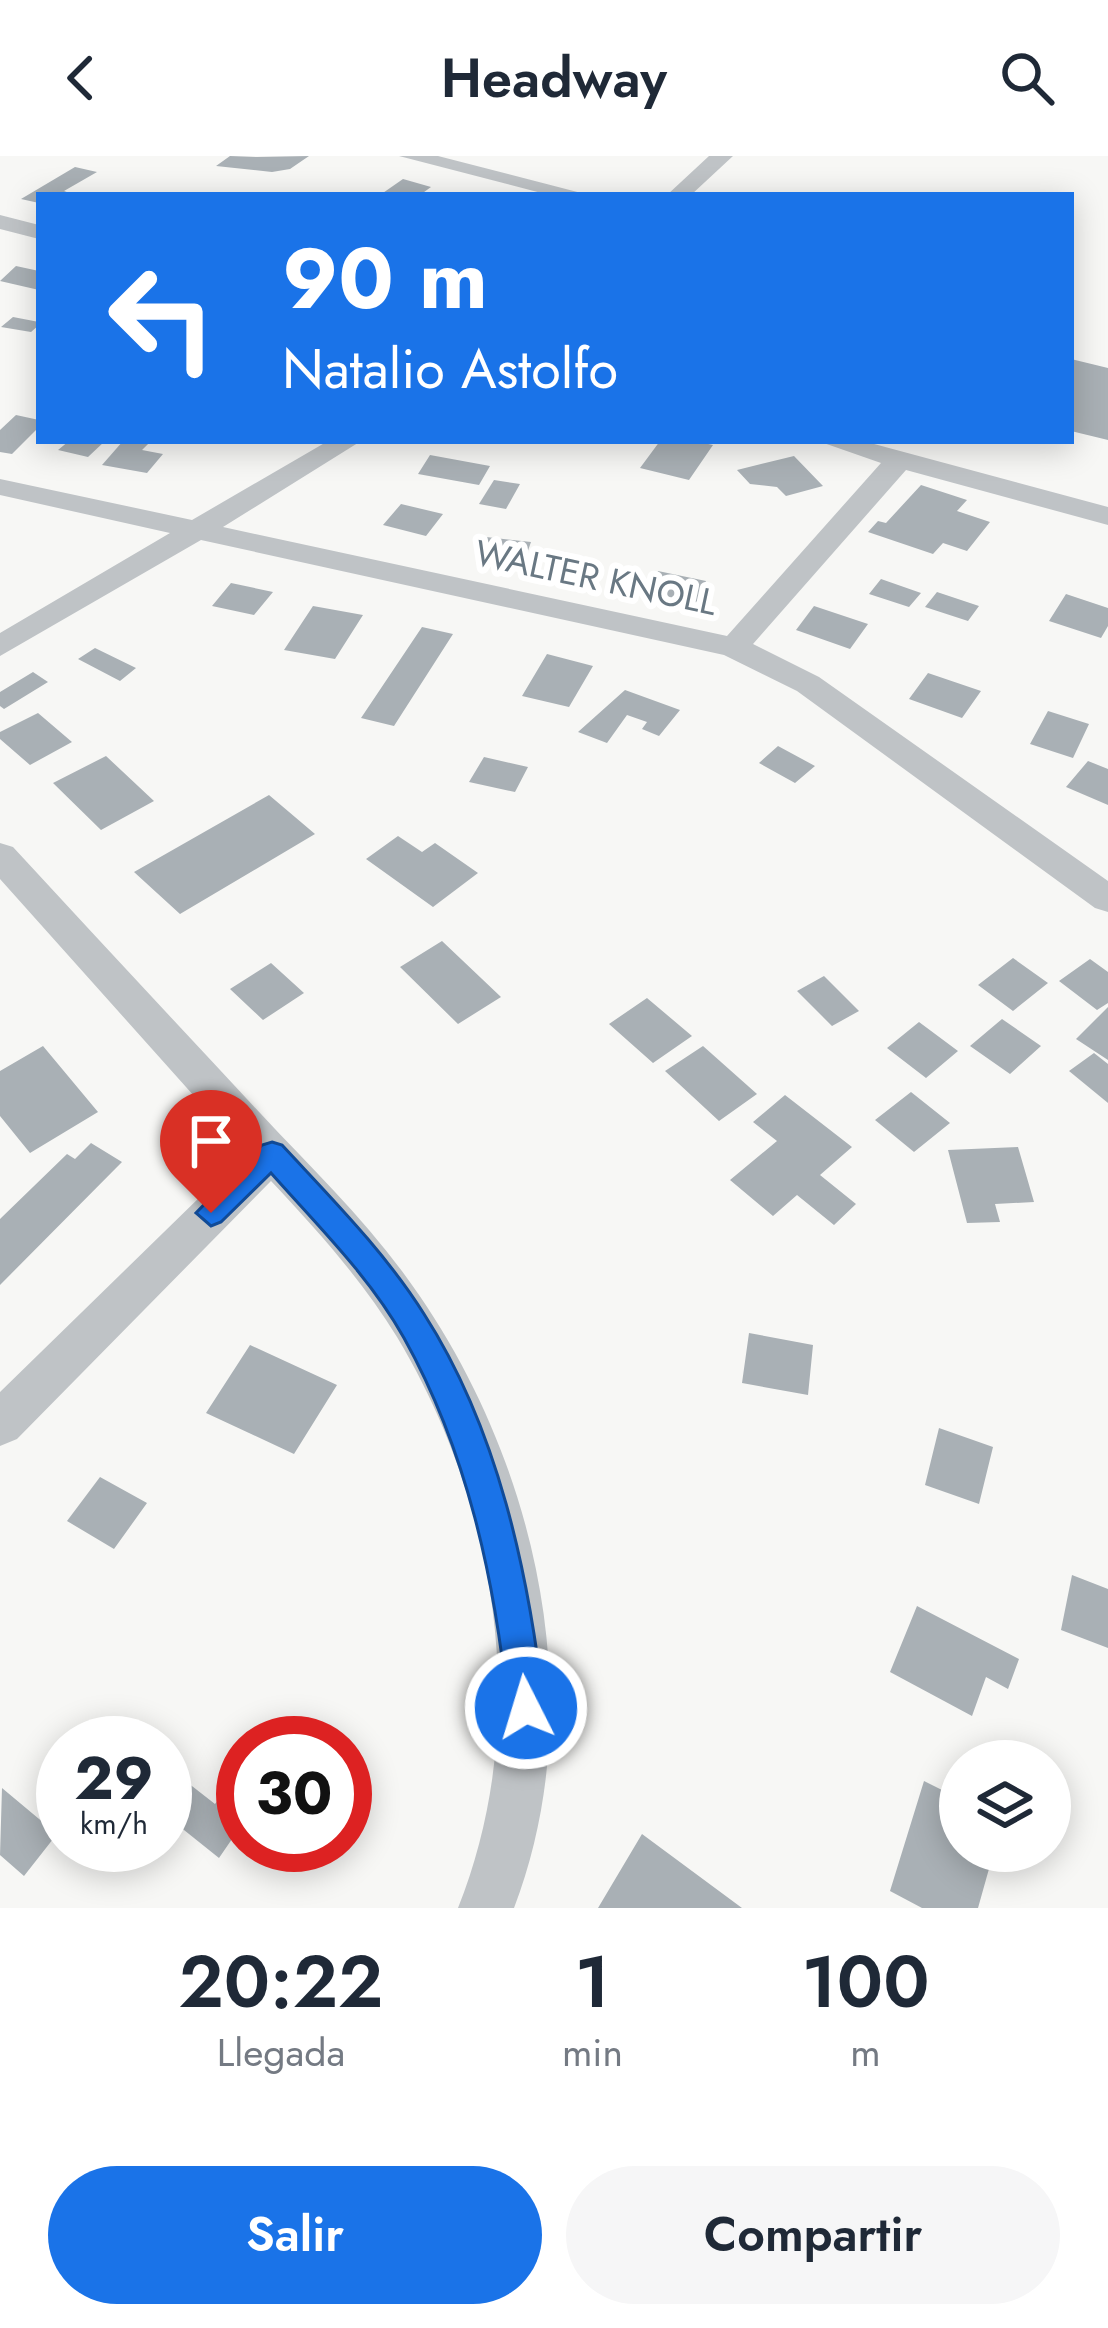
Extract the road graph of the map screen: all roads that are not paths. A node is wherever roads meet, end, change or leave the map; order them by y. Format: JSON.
{"nodes":[{"id":1,"x":410,"y":156,"type":"edge"},
{"id":2,"x":722,"y":156,"type":"edge"},
{"id":3,"x":565,"y":192,"type":"edge"},
{"id":4,"x":681,"y":192,"type":"edge"},
{"id":5,"x":0,"y":222,"type":"edge"},
{"id":6,"x":36,"y":231,"type":"edge"},
{"id":7,"x":342,"y":444,"type":"edge"},
{"id":8,"x":843,"y":444,"type":"edge"},
{"id":9,"x":900,"y":459,"type":"junction"},
{"id":10,"x":0,"y":488,"type":"edge"},
{"id":11,"x":1108,"y":516,"type":"edge"},
{"id":12,"x":195,"y":531,"type":"junction"},
{"id":13,"x":0,"y":646,"type":"edge"},
{"id":14,"x":734,"y":646,"type":"junction"},
{"id":15,"x":0,"y":856,"type":"edge"},
{"id":16,"x":1108,"y":899,"type":"edge"},
{"id":17,"x":272,"y":1154,"type":"junction"},
{"id":18,"x":0,"y":1424,"type":"edge"},
{"id":19,"x":486,"y":1908,"type":"edge"}],
"edges":[{"from":1,"to":3,"type":"street"},
{"from":2,"to":4,"type":"street"},
{"from":5,"to":6,"type":"street"},
{"from":7,"to":12,"type":"street"},
{"from":8,"to":9,"type":"street"},
{"from":9,"to":11,"type":"street"},
{"from":9,"to":14,"type":"street"},
{"from":10,"to":12,"type":"street","name":"WALTER KNOLL"},
{"from":12,"to":13,"type":"street"},
{"from":12,"to":14,"type":"street","name":"WALTER KNOLL"},
{"from":14,"to":16,"type":"street","name":"WALTER KNOLL"},
{"from":15,"to":17,"type":"street"},
{"from":17,"to":18,"type":"street"},
{"from":17,"to":19,"type":"street"}]}
